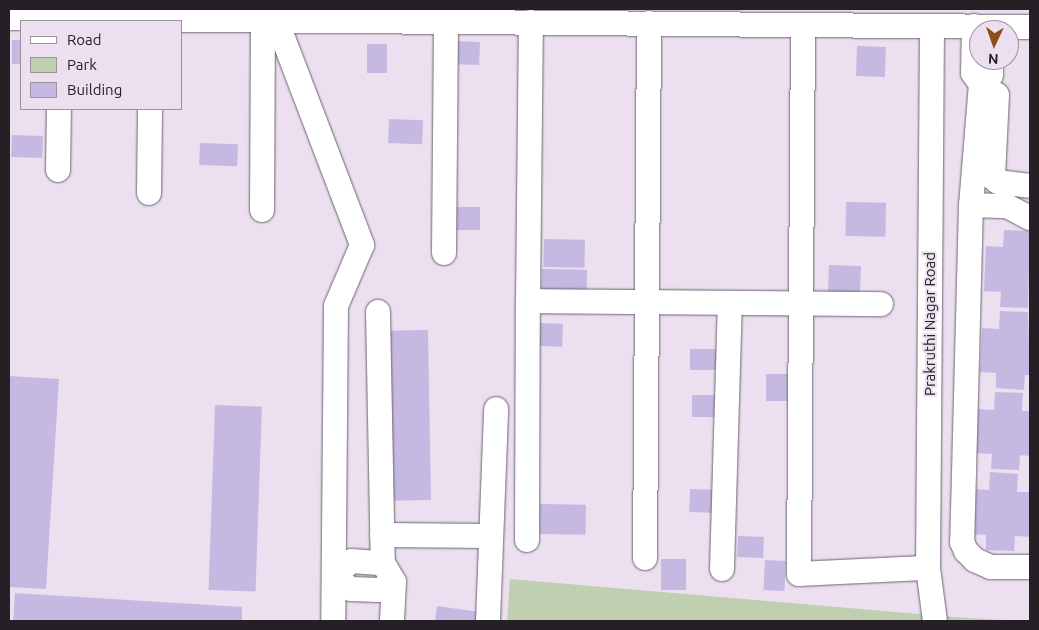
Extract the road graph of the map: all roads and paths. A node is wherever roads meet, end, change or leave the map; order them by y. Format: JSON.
{"nodes":[{"id":1,"x":60,"y":16,"type":"edge"},
{"id":2,"x":151,"y":16,"type":"edge"},
{"id":3,"x":271,"y":16,"type":"edge"},
{"id":4,"x":591,"y":16,"type":"edge"},
{"id":5,"x":680,"y":16,"type":"edge"},
{"id":6,"x":431,"y":17,"type":"edge"},
{"id":7,"x":882,"y":17,"type":"edge"},
{"id":8,"x":9,"y":18,"type":"edge"},
{"id":9,"x":517,"y":18,"type":"edge"},
{"id":10,"x":794,"y":19,"type":"edge"},
{"id":11,"x":650,"y":23,"type":"junction"},
{"id":12,"x":932,"y":26,"type":"junction"},
{"id":13,"x":969,"y":27,"type":"edge"},
{"id":14,"x":974,"y":70,"type":"edge"},
{"id":15,"x":991,"y":70,"type":"edge"},
{"id":16,"x":981,"y":84,"type":"junction"},
{"id":17,"x":59,"y":110,"type":"edge"},
{"id":18,"x":150,"y":110,"type":"edge"},
{"id":19,"x":58,"y":170,"type":"dead end"},
{"id":20,"x":1030,"y":186,"type":"edge"},
{"id":21,"x":149,"y":193,"type":"dead end"},
{"id":22,"x":971,"y":205,"type":"junction"},
{"id":23,"x":262,"y":210,"type":"dead end"},
{"id":24,"x":1030,"y":218,"type":"edge"},
{"id":25,"x":444,"y":253,"type":"dead end"},
{"id":26,"x":528,"y":301,"type":"junction"},
{"id":27,"x":647,"y":302,"type":"junction"},
{"id":28,"x":730,"y":303,"type":"junction"},
{"id":29,"x":801,"y":303,"type":"junction"},
{"id":30,"x":881,"y":304,"type":"dead end"},
{"id":31,"x":378,"y":312,"type":"dead end"},
{"id":32,"x":496,"y":409,"type":"dead end"},
{"id":33,"x":382,"y":535,"type":"junction"},
{"id":34,"x":491,"y":536,"type":"junction"},
{"id":35,"x":527,"y":540,"type":"dead end"},
{"id":36,"x":645,"y":558,"type":"dead end"},
{"id":37,"x":1030,"y":567,"type":"edge"},
{"id":38,"x":928,"y":568,"type":"junction"},
{"id":39,"x":722,"y":569,"type":"dead end"},
{"id":40,"x":388,"y":572,"type":"junction"},
{"id":41,"x":334,"y":577,"type":"junction"},
{"id":42,"x":334,"y":621,"type":"edge"},
{"id":43,"x":392,"y":621,"type":"edge"},
{"id":44,"x":488,"y":621,"type":"edge"},
{"id":45,"x":935,"y":621,"type":"edge"}],
"edges":[{"from":1,"to":2,"type":"street"},
{"from":1,"to":8,"type":"street"},
{"from":2,"to":3,"type":"street"},
{"from":3,"to":6,"type":"street"},
{"from":3,"to":23,"type":"street"},
{"from":3,"to":41,"type":"street"},
{"from":4,"to":9,"type":"street"},
{"from":4,"to":11,"type":"street"},
{"from":5,"to":10,"type":"street"},
{"from":5,"to":11,"type":"street"},
{"from":6,"to":9,"type":"street"},
{"from":6,"to":25,"type":"street"},
{"from":7,"to":10,"type":"street"},
{"from":7,"to":12,"type":"street"},
{"from":9,"to":26,"type":"street"},
{"from":10,"to":29,"type":"street"},
{"from":11,"to":27,"type":"street"},
{"from":12,"to":13,"type":"street"},
{"from":12,"to":38,"type":"street","name":"Prakruthi Nagar Road"},
{"from":14,"to":16,"type":"street"},
{"from":15,"to":16,"type":"street"},
{"from":16,"to":20,"type":"street"},
{"from":16,"to":22,"type":"street"},
{"from":17,"to":19,"type":"street"},
{"from":18,"to":21,"type":"street"},
{"from":22,"to":24,"type":"street"},
{"from":22,"to":37,"type":"street"},
{"from":26,"to":27,"type":"street"},
{"from":26,"to":35,"type":"street"},
{"from":27,"to":28,"type":"street"},
{"from":27,"to":36,"type":"street"},
{"from":28,"to":29,"type":"street"},
{"from":28,"to":39,"type":"street"},
{"from":29,"to":30,"type":"street"},
{"from":29,"to":38,"type":"street"},
{"from":31,"to":33,"type":"street"},
{"from":32,"to":34,"type":"street"},
{"from":33,"to":34,"type":"street"},
{"from":33,"to":40,"type":"street"},
{"from":34,"to":44,"type":"street"},
{"from":38,"to":45,"type":"street","name":"Prakruthi Nagar Road"},
{"from":40,"to":41,"type":"street"},
{"from":40,"to":43,"type":"street"},
{"from":41,"to":42,"type":"street"}]}
